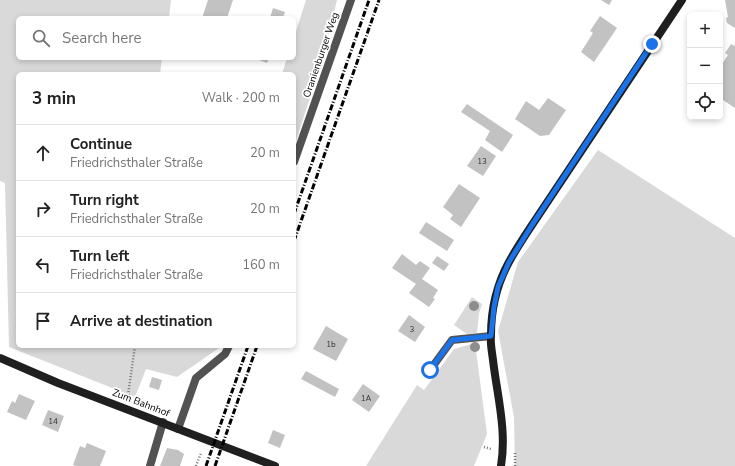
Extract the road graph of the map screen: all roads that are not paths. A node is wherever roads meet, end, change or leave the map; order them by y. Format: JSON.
{"nodes":[{"id":1,"x":351,"y":0,"type":"edge"},
{"id":2,"x":682,"y":0,"type":"edge"},
{"id":3,"x":296,"y":156,"type":"edge"},
{"id":4,"x":491,"y":336,"type":"junction"},
{"id":5,"x":228,"y":348,"type":"edge"},
{"id":6,"x":0,"y":358,"type":"edge"},
{"id":7,"x":430,"y":370,"type":"dead end"},
{"id":8,"x":163,"y":422,"type":"junction"},
{"id":9,"x":178,"y":428,"type":"junction"},
{"id":10,"x":150,"y":466,"type":"edge"},
{"id":11,"x":275,"y":466,"type":"edge"},
{"id":12,"x":501,"y":466,"type":"edge"}],
"edges":[{"from":1,"to":3,"type":"street","name":"Oranienburger Weg"},
{"from":2,"to":4,"type":"street"},
{"from":4,"to":7,"type":"street"},
{"from":4,"to":12,"type":"street"},
{"from":5,"to":9,"type":"street"},
{"from":6,"to":8,"type":"street","name":"Zum Bahnhof"},
{"from":8,"to":9,"type":"street","name":"Zum Bahnhof"},
{"from":8,"to":10,"type":"street"},
{"from":9,"to":11,"type":"street","name":"Zum Bahnhof"}]}
